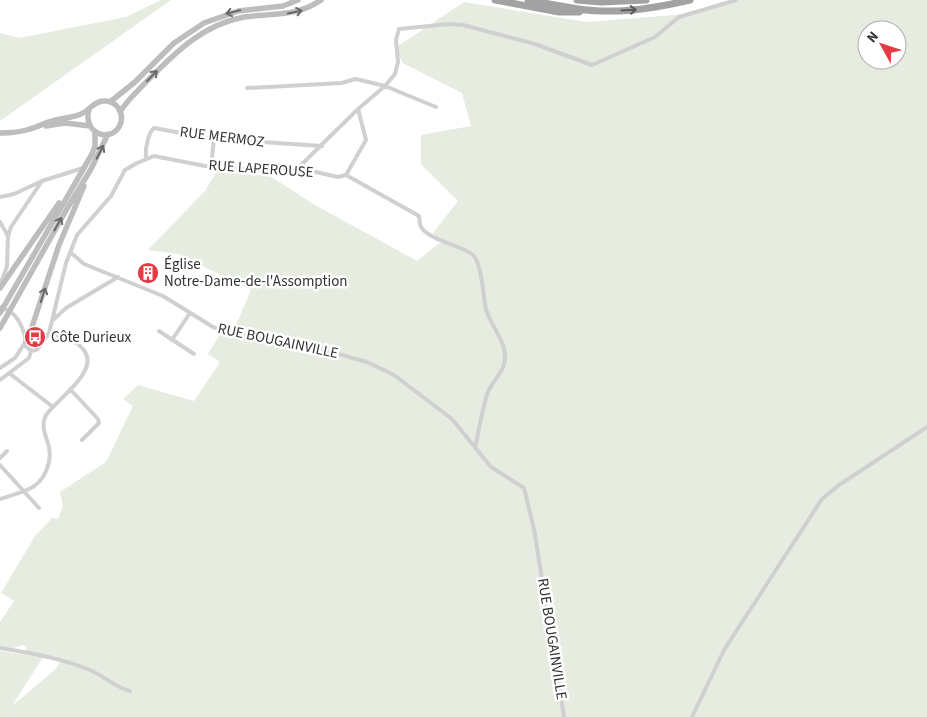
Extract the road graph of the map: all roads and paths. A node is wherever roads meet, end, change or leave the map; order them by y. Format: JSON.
{"nodes":[{"id":1,"x":298,"y":0,"type":"edge"},
{"id":2,"x":321,"y":0,"type":"edge"},
{"id":3,"x":495,"y":0,"type":"edge"},
{"id":4,"x":528,"y":0,"type":"edge"},
{"id":5,"x":577,"y":0,"type":"edge"},
{"id":6,"x":646,"y":0,"type":"edge"},
{"id":7,"x":690,"y":0,"type":"edge"},
{"id":8,"x":736,"y":0,"type":"edge"},
{"id":9,"x":611,"y":11,"type":"junction"},
{"id":10,"x":385,"y":86,"type":"junction"},
{"id":11,"x":247,"y":88,"type":"dead end"},
{"id":12,"x":110,"y":102,"type":"junction"},
{"id":13,"x":436,"y":107,"type":"dead end"},
{"id":14,"x":358,"y":109,"type":"junction"},
{"id":15,"x":89,"y":110,"type":"junction"},
{"id":16,"x":120,"y":112,"type":"junction"},
{"id":17,"x":90,"y":126,"type":"junction"},
{"id":18,"x":34,"y":128,"type":"junction"},
{"id":19,"x":96,"y":132,"type":"junction"},
{"id":20,"x":0,"y":133,"type":"edge"},
{"id":21,"x":108,"y":134,"type":"junction"},
{"id":22,"x":214,"y":139,"type":"junction"},
{"id":23,"x":322,"y":146,"type":"junction"},
{"id":24,"x":146,"y":158,"type":"junction"},
{"id":25,"x":210,"y":166,"type":"junction"},
{"id":26,"x":83,"y":168,"type":"junction"},
{"id":27,"x":298,"y":168,"type":"junction"},
{"id":28,"x":91,"y":169,"type":"junction"},
{"id":29,"x":346,"y":175,"type":"junction"},
{"id":30,"x":42,"y":180,"type":"junction"},
{"id":31,"x":0,"y":197,"type":"edge"},
{"id":32,"x":0,"y":222,"type":"edge"},
{"id":33,"x":8,"y":236,"type":"junction"},
{"id":34,"x":70,"y":252,"type":"junction"},
{"id":35,"x":7,"y":266,"type":"junction"},
{"id":36,"x":0,"y":268,"type":"edge"},
{"id":37,"x":118,"y":277,"type":"junction"},
{"id":38,"x":0,"y":288,"type":"edge"},
{"id":39,"x":0,"y":307,"type":"edge"},
{"id":40,"x":0,"y":313,"type":"edge"},
{"id":41,"x":190,"y":313,"type":"junction"},
{"id":42,"x":52,"y":320,"type":"junction"},
{"id":43,"x":0,"y":328,"type":"edge"},
{"id":44,"x":159,"y":331,"type":"dead end"},
{"id":45,"x":48,"y":333,"type":"junction"},
{"id":46,"x":172,"y":340,"type":"junction"},
{"id":47,"x":25,"y":342,"type":"junction"},
{"id":48,"x":33,"y":350,"type":"junction"},
{"id":49,"x":194,"y":354,"type":"dead end"},
{"id":50,"x":0,"y":368,"type":"edge"},
{"id":51,"x":9,"y":373,"type":"junction"},
{"id":52,"x":0,"y":380,"type":"edge"},
{"id":53,"x":70,"y":389,"type":"junction"},
{"id":54,"x":53,"y":407,"type":"junction"},
{"id":55,"x":927,"y":427,"type":"edge"},
{"id":56,"x":82,"y":440,"type":"dead end"},
{"id":57,"x":474,"y":448,"type":"junction"},
{"id":58,"x":7,"y":451,"type":"dead end"},
{"id":59,"x":0,"y":458,"type":"edge"},
{"id":60,"x":0,"y":465,"type":"edge"},
{"id":61,"x":24,"y":491,"type":"junction"},
{"id":62,"x":0,"y":499,"type":"edge"},
{"id":63,"x":39,"y":508,"type":"dead end"},
{"id":64,"x":0,"y":648,"type":"edge"},
{"id":65,"x":130,"y":691,"type":"dead end"},
{"id":66,"x":564,"y":717,"type":"edge"},
{"id":67,"x":692,"y":717,"type":"edge"}],
"edges":[{"from":1,"to":12,"type":"main road","one_way":true},
{"from":16,"to":2,"type":"main road","one_way":true},
{"from":3,"to":9,"type":"highway"},
{"from":4,"to":9,"type":"highway"},
{"from":5,"to":6,"type":"highway"},
{"from":9,"to":7,"type":"highway","one_way":true},
{"from":8,"to":10,"type":"street"},
{"from":10,"to":11,"type":"street"},
{"from":10,"to":13,"type":"street"},
{"from":10,"to":14,"type":"street"},
{"from":12,"to":15,"type":"main road"},
{"from":12,"to":16,"type":"main road"},
{"from":14,"to":23,"type":"street"},
{"from":14,"to":29,"type":"street"},
{"from":15,"to":17,"type":"main road"},
{"from":15,"to":18,"type":"main road"},
{"from":16,"to":21,"type":"main road"},
{"from":17,"to":18,"type":"main road"},
{"from":17,"to":19,"type":"main road"},
{"from":18,"to":20,"type":"main road"},
{"from":19,"to":21,"type":"main road"},
{"from":19,"to":26,"type":"main road"},
{"from":28,"to":21,"type":"main road","one_way":true},
{"from":22,"to":23,"type":"street","name":"RUE MERMOZ"},
{"from":22,"to":24,"type":"street","name":"RUE MERMOZ"},
{"from":22,"to":25,"type":"street"},
{"from":23,"to":27,"type":"street"},
{"from":24,"to":25,"type":"street","name":"RUE LAPEROUSE"},
{"from":24,"to":34,"type":"street"},
{"from":25,"to":27,"type":"street","name":"RUE LAPEROUSE"},
{"from":26,"to":30,"type":"street"},
{"from":26,"to":38,"type":"main road"},
{"from":26,"to":40,"type":"main road"},
{"from":27,"to":29,"type":"street","name":"RUE LAPEROUSE"},
{"from":43,"to":28,"type":"main road","one_way":true},
{"from":47,"to":28,"type":"main road","one_way":true},
{"from":29,"to":57,"type":"street","name":"RUE LAPEROUSE"},
{"from":30,"to":31,"type":"street"},
{"from":30,"to":33,"type":"street"},
{"from":32,"to":33,"type":"street"},
{"from":33,"to":35,"type":"street"},
{"from":34,"to":37,"type":"street","name":"RUE BOUGAINVILLE"},
{"from":34,"to":42,"type":"street"},
{"from":35,"to":36,"type":"street"},
{"from":35,"to":38,"type":"street"},
{"from":37,"to":41,"type":"street","name":"RUE BOUGAINVILLE"},
{"from":37,"to":42,"type":"street"},
{"from":39,"to":47,"type":"street"},
{"from":41,"to":46,"type":"street"},
{"from":41,"to":57,"type":"street","name":"RUE BOUGAINVILLE"},
{"from":42,"to":45,"type":"street"},
{"from":44,"to":46,"type":"street"},
{"from":45,"to":48,"type":"street"},
{"from":45,"to":53,"type":"street"},
{"from":46,"to":49,"type":"street"},
{"from":47,"to":48,"type":"street"},
{"from":47,"to":50,"type":"street"},
{"from":48,"to":51,"type":"street"},
{"from":51,"to":52,"type":"street"},
{"from":51,"to":54,"type":"street"},
{"from":53,"to":54,"type":"street"},
{"from":53,"to":56,"type":"street"},
{"from":54,"to":61,"type":"street"},
{"from":55,"to":67,"type":"street"},
{"from":57,"to":66,"type":"street","name":"RUE BOUGAINVILLE"},
{"from":58,"to":59,"type":"street"},
{"from":60,"to":61,"type":"street"},
{"from":61,"to":62,"type":"street"},
{"from":61,"to":63,"type":"street"},
{"from":64,"to":65,"type":"street"}]}
